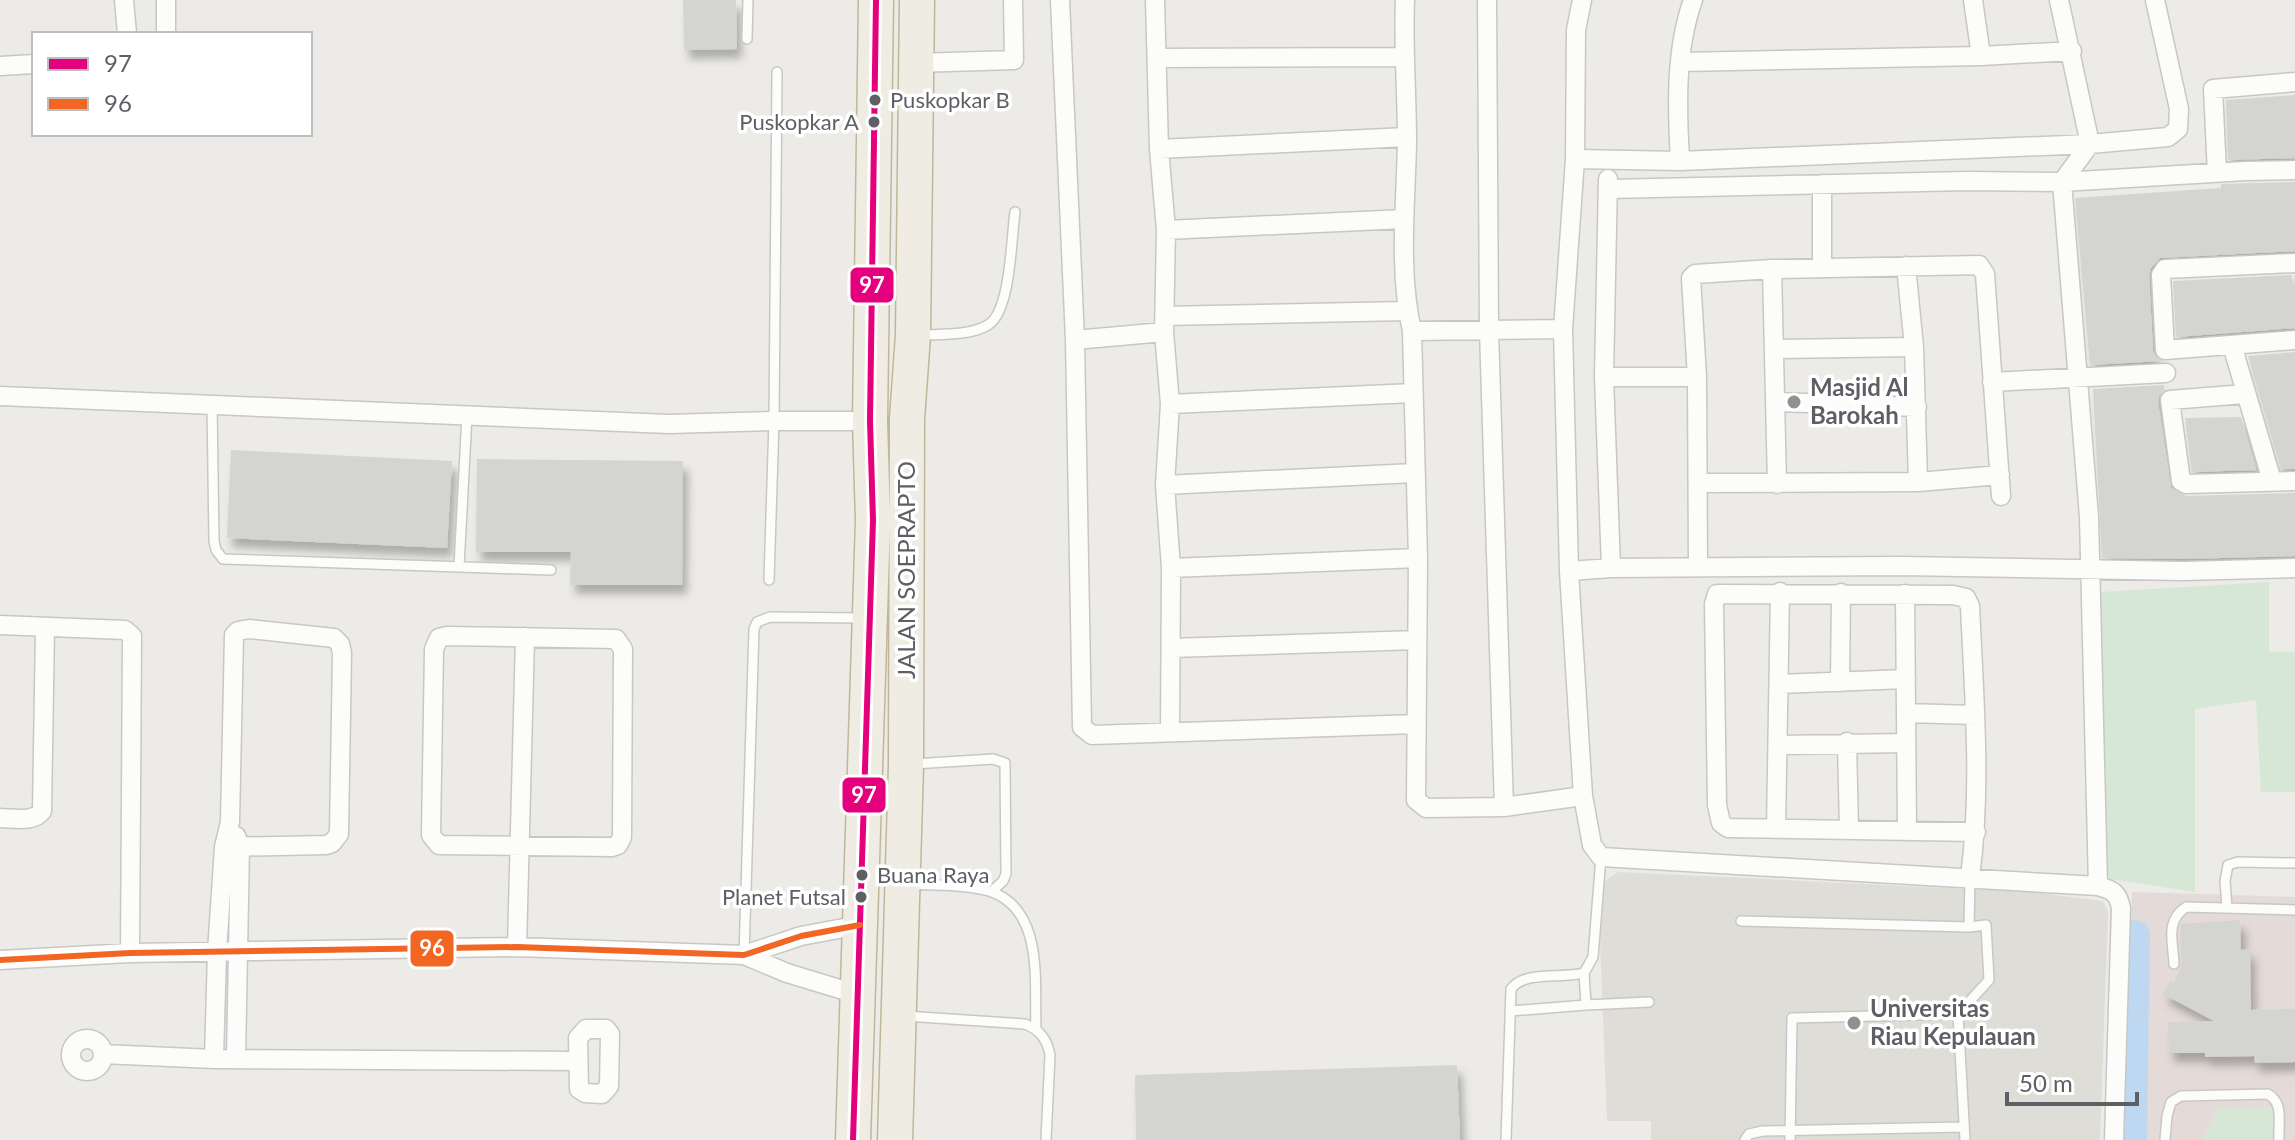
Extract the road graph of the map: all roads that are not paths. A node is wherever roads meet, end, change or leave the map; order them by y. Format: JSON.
{"nodes":[{"id":1,"x":124,"y":0,"type":"edge"},
{"id":2,"x":166,"y":0,"type":"edge"},
{"id":3,"x":748,"y":0,"type":"edge"},
{"id":4,"x":876,"y":0,"type":"edge"},
{"id":5,"x":917,"y":0,"type":"edge"},
{"id":6,"x":1013,"y":0,"type":"edge"},
{"id":7,"x":1060,"y":0,"type":"edge"},
{"id":8,"x":1155,"y":0,"type":"edge"},
{"id":9,"x":1405,"y":0,"type":"edge"},
{"id":10,"x":1487,"y":0,"type":"edge"},
{"id":11,"x":1582,"y":0,"type":"edge"},
{"id":12,"x":1693,"y":0,"type":"edge"},
{"id":13,"x":1973,"y":0,"type":"edge"},
{"id":14,"x":2059,"y":0,"type":"edge"},
{"id":15,"x":2155,"y":0,"type":"edge"},
{"id":16,"x":127,"y":32,"type":"edge"},
{"id":17,"x":166,"y":32,"type":"edge"},
{"id":18,"x":747,"y":39,"type":"dead end"},
{"id":19,"x":2072,"y":51,"type":"junction"},
{"id":20,"x":1981,"y":56,"type":"junction"},
{"id":21,"x":1403,"y":57,"type":"junction"},
{"id":22,"x":1157,"y":58,"type":"junction"},
{"id":23,"x":1681,"y":62,"type":"junction"},
{"id":24,"x":916,"y":63,"type":"junction"},
{"id":25,"x":32,"y":64,"type":"edge"},
{"id":26,"x":0,"y":66,"type":"edge"},
{"id":27,"x":777,"y":72,"type":"dead end"},
{"id":28,"x":2295,"y":82,"type":"edge"},
{"id":29,"x":1407,"y":137,"type":"junction"},
{"id":30,"x":2090,"y":144,"type":"junction"},
{"id":31,"x":1159,"y":149,"type":"junction"},
{"id":32,"x":1575,"y":159,"type":"junction"},
{"id":33,"x":1607,"y":161,"type":"junction"},
{"id":34,"x":1680,"y":161,"type":"junction"},
{"id":35,"x":2295,"y":170,"type":"edge"},
{"id":36,"x":2217,"y":173,"type":"junction"},
{"id":37,"x":2062,"y":182,"type":"junction"},
{"id":38,"x":1822,"y":184,"type":"junction"},
{"id":39,"x":1609,"y":189,"type":"junction"},
{"id":40,"x":1015,"y":212,"type":"dead end"},
{"id":41,"x":1404,"y":219,"type":"junction"},
{"id":42,"x":1166,"y":230,"type":"junction"},
{"id":43,"x":2292,"y":263,"type":"edge"},
{"id":44,"x":1906,"y":266,"type":"junction"},
{"id":45,"x":1822,"y":268,"type":"junction"},
{"id":46,"x":1772,"y":269,"type":"junction"},
{"id":47,"x":2295,"y":283,"type":"edge"},
{"id":48,"x":1407,"y":311,"type":"junction"},
{"id":49,"x":1165,"y":324,"type":"junction"},
{"id":50,"x":1563,"y":329,"type":"junction"},
{"id":51,"x":1412,"y":331,"type":"junction"},
{"id":52,"x":1489,"y":331,"type":"junction"},
{"id":53,"x":913,"y":335,"type":"junction"},
{"id":54,"x":1075,"y":340,"type":"junction"},
{"id":55,"x":2295,"y":340,"type":"edge"},
{"id":56,"x":2232,"y":345,"type":"junction"},
{"id":57,"x":1914,"y":347,"type":"junction"},
{"id":58,"x":1776,"y":349,"type":"junction"},
{"id":59,"x":2165,"y":350,"type":"junction"},
{"id":60,"x":2166,"y":373,"type":"junction"},
{"id":61,"x":1604,"y":377,"type":"junction"},
{"id":62,"x":1697,"y":377,"type":"junction"},
{"id":63,"x":2078,"y":378,"type":"junction"},
{"id":64,"x":1992,"y":382,"type":"junction"},
{"id":65,"x":1413,"y":393,"type":"junction"},
{"id":66,"x":2245,"y":394,"type":"junction"},
{"id":67,"x":0,"y":396,"type":"edge"},
{"id":68,"x":2170,"y":400,"type":"junction"},
{"id":69,"x":1775,"y":402,"type":"junction"},
{"id":70,"x":212,"y":404,"type":"junction"},
{"id":71,"x":1170,"y":404,"type":"junction"},
{"id":72,"x":1917,"y":407,"type":"junction"},
{"id":73,"x":467,"y":415,"type":"junction"},
{"id":74,"x":774,"y":421,"type":"junction"},
{"id":75,"x":870,"y":421,"type":"junction"},
{"id":76,"x":1414,"y":473,"type":"junction"},
{"id":77,"x":2000,"y":475,"type":"junction"},
{"id":78,"x":2272,"y":481,"type":"junction"},
{"id":79,"x":2295,"y":481,"type":"edge"},
{"id":80,"x":1918,"y":482,"type":"junction"},
{"id":81,"x":1698,"y":483,"type":"junction"},
{"id":82,"x":1777,"y":484,"type":"junction"},
{"id":83,"x":1165,"y":485,"type":"junction"},
{"id":84,"x":2001,"y":496,"type":"dead end"},
{"id":85,"x":890,"y":519,"type":"junction"},
{"id":86,"x":1418,"y":558,"type":"junction"},
{"id":87,"x":459,"y":567,"type":"junction"},
{"id":88,"x":1698,"y":567,"type":"junction"},
{"id":89,"x":1171,"y":568,"type":"junction"},
{"id":90,"x":1611,"y":568,"type":"junction"},
{"id":91,"x":2295,"y":568,"type":"edge"},
{"id":92,"x":2090,"y":569,"type":"junction"},
{"id":93,"x":551,"y":570,"type":"dead end"},
{"id":94,"x":1569,"y":571,"type":"junction"},
{"id":95,"x":769,"y":580,"type":"dead end"},
{"id":96,"x":1780,"y":592,"type":"junction"},
{"id":97,"x":1841,"y":593,"type":"junction"},
{"id":98,"x":1905,"y":594,"type":"junction"},
{"id":99,"x":870,"y":618,"type":"junction"},
{"id":100,"x":0,"y":625,"type":"edge"},
{"id":101,"x":45,"y":628,"type":"junction"},
{"id":102,"x":525,"y":637,"type":"junction"},
{"id":103,"x":1417,"y":640,"type":"junction"},
{"id":104,"x":1171,"y":648,"type":"junction"},
{"id":105,"x":1906,"y":679,"type":"junction"},
{"id":106,"x":1840,"y":682,"type":"junction"},
{"id":107,"x":1779,"y":684,"type":"junction"},
{"id":108,"x":1906,"y":713,"type":"junction"},
{"id":109,"x":1975,"y":715,"type":"junction"},
{"id":110,"x":1416,"y":724,"type":"junction"},
{"id":111,"x":1170,"y":732,"type":"junction"},
{"id":112,"x":1847,"y":742,"type":"junction"},
{"id":113,"x":1906,"y":743,"type":"junction"},
{"id":114,"x":1778,"y":745,"type":"junction"},
{"id":115,"x":906,"y":765,"type":"junction"},
{"id":116,"x":1583,"y":796,"type":"junction"},
{"id":117,"x":1504,"y":807,"type":"junction"},
{"id":118,"x":0,"y":818,"type":"edge"},
{"id":119,"x":1776,"y":829,"type":"junction"},
{"id":120,"x":1849,"y":830,"type":"junction"},
{"id":121,"x":1907,"y":831,"type":"junction"},
{"id":122,"x":1976,"y":832,"type":"junction"},
{"id":123,"x":232,"y":846,"type":"junction"},
{"id":124,"x":520,"y":848,"type":"junction"},
{"id":125,"x":1601,"y":857,"type":"junction"},
{"id":126,"x":2295,"y":863,"type":"edge"},
{"id":127,"x":1970,"y":877,"type":"junction"},
{"id":128,"x":901,"y":884,"type":"junction"},
{"id":129,"x":2098,"y":886,"type":"junction"},
{"id":130,"x":991,"y":892,"type":"junction"},
{"id":131,"x":2227,"y":908,"type":"junction"},
{"id":132,"x":2295,"y":910,"type":"edge"},
{"id":133,"x":1741,"y":921,"type":"dead end"},
{"id":134,"x":860,"y":925,"type":"junction"},
{"id":135,"x":1969,"y":927,"type":"junction"},
{"id":136,"x":517,"y":947,"type":"junction"},
{"id":137,"x":217,"y":952,"type":"junction"},
{"id":138,"x":238,"y":952,"type":"junction"},
{"id":139,"x":130,"y":953,"type":"junction"},
{"id":140,"x":744,"y":955,"type":"junction"},
{"id":141,"x":0,"y":960,"type":"edge"},
{"id":142,"x":2174,"y":964,"type":"dead end"},
{"id":143,"x":1584,"y":973,"type":"junction"},
{"id":144,"x":856,"y":994,"type":"junction"},
{"id":145,"x":1649,"y":1002,"type":"dead end"},
{"id":146,"x":1586,"y":1005,"type":"junction"},
{"id":147,"x":1510,"y":1011,"type":"junction"},
{"id":148,"x":1958,"y":1014,"type":"junction"},
{"id":149,"x":898,"y":1015,"type":"junction"},
{"id":150,"x":1036,"y":1028,"type":"junction"},
{"id":151,"x":103,"y":1054,"type":"dead end"},
{"id":152,"x":214,"y":1059,"type":"junction"},
{"id":153,"x":236,"y":1059,"type":"junction"},
{"id":154,"x":577,"y":1061,"type":"dead end"},
{"id":155,"x":1963,"y":1127,"type":"junction"},
{"id":156,"x":1790,"y":1135,"type":"edge"},
{"id":157,"x":853,"y":1140,"type":"edge"},
{"id":158,"x":895,"y":1140,"type":"edge"},
{"id":159,"x":1046,"y":1140,"type":"edge"},
{"id":160,"x":1506,"y":1140,"type":"edge"},
{"id":161,"x":1745,"y":1140,"type":"edge"},
{"id":162,"x":1965,"y":1140,"type":"edge"},
{"id":163,"x":2114,"y":1140,"type":"edge"},
{"id":164,"x":2165,"y":1140,"type":"edge"},
{"id":165,"x":2279,"y":1140,"type":"edge"}],
"edges":[{"from":1,"to":16,"type":"street"},
{"from":2,"to":17,"type":"street"},
{"from":3,"to":18,"type":"lane"},
{"from":4,"to":75,"type":"highway","name":"JALAN SOEPRAPTO"},
{"from":5,"to":24,"type":"highway","name":"JALAN SOEPRAPTO"},
{"from":6,"to":24,"type":"street"},
{"from":7,"to":54,"type":"street"},
{"from":8,"to":22,"type":"street"},
{"from":9,"to":21,"type":"street"},
{"from":10,"to":52,"type":"street"},
{"from":11,"to":32,"type":"street"},
{"from":12,"to":23,"type":"street"},
{"from":13,"to":20,"type":"street"},
{"from":14,"to":19,"type":"street"},
{"from":15,"to":30,"type":"street"},
{"from":19,"to":20,"type":"street"},
{"from":19,"to":30,"type":"street"},
{"from":20,"to":23,"type":"street"},
{"from":21,"to":22,"type":"street"},
{"from":21,"to":29,"type":"street"},
{"from":22,"to":31,"type":"street"},
{"from":23,"to":34,"type":"street"},
{"from":24,"to":53,"type":"highway","name":"JALAN SOEPRAPTO"},
{"from":25,"to":26,"type":"street"},
{"from":27,"to":74,"type":"lane"},
{"from":28,"to":36,"type":"street"},
{"from":29,"to":31,"type":"street"},
{"from":29,"to":41,"type":"street"},
{"from":30,"to":34,"type":"street"},
{"from":30,"to":37,"type":"street"},
{"from":31,"to":42,"type":"street"},
{"from":32,"to":33,"type":"street"},
{"from":32,"to":50,"type":"street"},
{"from":33,"to":34,"type":"street"},
{"from":33,"to":39,"type":"street"},
{"from":35,"to":36,"type":"street"},
{"from":36,"to":37,"type":"street"},
{"from":37,"to":38,"type":"street"},
{"from":37,"to":63,"type":"street"},
{"from":38,"to":39,"type":"street"},
{"from":38,"to":45,"type":"street"},
{"from":39,"to":61,"type":"street"},
{"from":40,"to":53,"type":"lane"},
{"from":41,"to":42,"type":"street"},
{"from":41,"to":48,"type":"street"},
{"from":42,"to":49,"type":"street"},
{"from":43,"to":47,"type":"street"},
{"from":43,"to":59,"type":"street"},
{"from":44,"to":45,"type":"street"},
{"from":44,"to":57,"type":"street"},
{"from":44,"to":64,"type":"street"},
{"from":45,"to":46,"type":"street"},
{"from":46,"to":58,"type":"street"},
{"from":46,"to":62,"type":"street"},
{"from":48,"to":49,"type":"street"},
{"from":48,"to":51,"type":"street"},
{"from":49,"to":54,"type":"street"},
{"from":49,"to":71,"type":"street"},
{"from":50,"to":52,"type":"street"},
{"from":50,"to":94,"type":"street"},
{"from":51,"to":52,"type":"street"},
{"from":51,"to":65,"type":"street"},
{"from":52,"to":117,"type":"street"},
{"from":53,"to":85,"type":"highway","name":"JALAN SOEPRAPTO"},
{"from":54,"to":111,"type":"street"},
{"from":55,"to":56,"type":"street"},
{"from":56,"to":59,"type":"street"},
{"from":56,"to":66,"type":"street"},
{"from":57,"to":58,"type":"street"},
{"from":57,"to":72,"type":"street"},
{"from":58,"to":69,"type":"street"},
{"from":59,"to":60,"type":"street"},
{"from":60,"to":63,"type":"street"},
{"from":60,"to":68,"type":"street"},
{"from":61,"to":62,"type":"street"},
{"from":61,"to":90,"type":"street"},
{"from":62,"to":81,"type":"street"},
{"from":63,"to":64,"type":"street"},
{"from":63,"to":92,"type":"street"},
{"from":64,"to":77,"type":"street"},
{"from":65,"to":71,"type":"street"},
{"from":65,"to":76,"type":"street"},
{"from":66,"to":68,"type":"street"},
{"from":66,"to":78,"type":"street"},
{"from":67,"to":70,"type":"street"},
{"from":68,"to":78,"type":"street"},
{"from":69,"to":72,"type":"street"},
{"from":69,"to":82,"type":"street"},
{"from":70,"to":73,"type":"street"},
{"from":70,"to":87,"type":"lane"},
{"from":71,"to":83,"type":"street"},
{"from":72,"to":80,"type":"street"},
{"from":73,"to":74,"type":"street"},
{"from":73,"to":87,"type":"lane"},
{"from":74,"to":75,"type":"street"},
{"from":74,"to":95,"type":"lane"},
{"from":75,"to":85,"type":"highway","name":"JALAN SOEPRAPTO"},
{"from":76,"to":83,"type":"street"},
{"from":76,"to":86,"type":"street"},
{"from":77,"to":80,"type":"street"},
{"from":77,"to":84,"type":"street"},
{"from":78,"to":79,"type":"street"},
{"from":80,"to":82,"type":"street"},
{"from":81,"to":82,"type":"street"},
{"from":81,"to":88,"type":"street"},
{"from":83,"to":89,"type":"street"},
{"from":85,"to":99,"type":"highway","name":"JALAN SOEPRAPTO"},
{"from":85,"to":115,"type":"highway","name":"JALAN SOEPRAPTO"},
{"from":86,"to":89,"type":"street"},
{"from":86,"to":103,"type":"street"},
{"from":87,"to":93,"type":"lane"},
{"from":88,"to":90,"type":"street"},
{"from":88,"to":92,"type":"street"},
{"from":89,"to":104,"type":"street"},
{"from":90,"to":94,"type":"street"},
{"from":91,"to":92,"type":"street"},
{"from":92,"to":129,"type":"street"},
{"from":94,"to":116,"type":"street"},
{"from":96,"to":97,"type":"street"},
{"from":96,"to":107,"type":"street"},
{"from":96,"to":119,"type":"street"},
{"from":97,"to":98,"type":"street"},
{"from":97,"to":106,"type":"street"},
{"from":98,"to":105,"type":"street"},
{"from":98,"to":109,"type":"street"},
{"from":99,"to":134,"type":"highway","name":"JALAN SOEPRAPTO"},
{"from":99,"to":140,"type":"lane"},
{"from":100,"to":101,"type":"street"},
{"from":101,"to":118,"type":"street"},
{"from":101,"to":139,"type":"street"},
{"from":102,"to":124,"type":"street"},
{"from":102,"to":124,"type":"street"},
{"from":102,"to":124,"type":"street"},
{"from":103,"to":104,"type":"street"},
{"from":103,"to":110,"type":"street"},
{"from":104,"to":111,"type":"street"},
{"from":105,"to":106,"type":"street"},
{"from":105,"to":108,"type":"street"},
{"from":106,"to":107,"type":"street"},
{"from":107,"to":114,"type":"street"},
{"from":108,"to":109,"type":"street"},
{"from":108,"to":113,"type":"street"},
{"from":109,"to":122,"type":"street"},
{"from":110,"to":111,"type":"street"},
{"from":110,"to":117,"type":"street"},
{"from":112,"to":113,"type":"street"},
{"from":112,"to":114,"type":"street"},
{"from":112,"to":120,"type":"street"},
{"from":113,"to":121,"type":"street"},
{"from":114,"to":119,"type":"street"},
{"from":115,"to":128,"type":"highway","name":"JALAN SOEPRAPTO"},
{"from":115,"to":130,"type":"lane"},
{"from":116,"to":117,"type":"street"},
{"from":116,"to":125,"type":"street"},
{"from":119,"to":120,"type":"street"},
{"from":120,"to":121,"type":"street"},
{"from":121,"to":122,"type":"street"},
{"from":122,"to":127,"type":"street"},
{"from":123,"to":123,"type":"street"},
{"from":123,"to":137,"type":"street"},
{"from":123,"to":138,"type":"street"},
{"from":124,"to":136,"type":"street"},
{"from":125,"to":127,"type":"street"},
{"from":125,"to":143,"type":"lane"},
{"from":126,"to":131,"type":"lane"},
{"from":127,"to":129,"type":"street"},
{"from":127,"to":135,"type":"lane"},
{"from":128,"to":130,"type":"lane"},
{"from":128,"to":149,"type":"highway","name":"JALAN SOEPRAPTO"},
{"from":129,"to":163,"type":"street"},
{"from":130,"to":150,"type":"lane"},
{"from":131,"to":132,"type":"lane"},
{"from":131,"to":142,"type":"lane"},
{"from":133,"to":135,"type":"lane"},
{"from":134,"to":140,"type":"street"},
{"from":134,"to":144,"type":"highway","name":"JALAN SOEPRAPTO"},
{"from":135,"to":148,"type":"lane"},
{"from":136,"to":138,"type":"street"},
{"from":136,"to":140,"type":"street"},
{"from":137,"to":138,"type":"street"},
{"from":137,"to":139,"type":"street"},
{"from":137,"to":152,"type":"street"},
{"from":138,"to":153,"type":"street"},
{"from":139,"to":141,"type":"street"},
{"from":140,"to":144,"type":"street"},
{"from":143,"to":146,"type":"lane"},
{"from":143,"to":147,"type":"lane"},
{"from":144,"to":157,"type":"highway","name":"JALAN SOEPRAPTO"},
{"from":145,"to":146,"type":"lane"},
{"from":146,"to":147,"type":"lane"},
{"from":147,"to":160,"type":"lane"},
{"from":148,"to":155,"type":"lane"},
{"from":148,"to":156,"type":"lane"},
{"from":149,"to":150,"type":"lane"},
{"from":149,"to":158,"type":"highway","name":"JALAN SOEPRAPTO"},
{"from":150,"to":159,"type":"lane"},
{"from":151,"to":152,"type":"street"},
{"from":152,"to":153,"type":"street"},
{"from":153,"to":154,"type":"street"},
{"from":155,"to":156,"type":"lane"},
{"from":155,"to":162,"type":"lane"},
{"from":156,"to":161,"type":"lane"},
{"from":164,"to":165,"type":"lane"}]}
